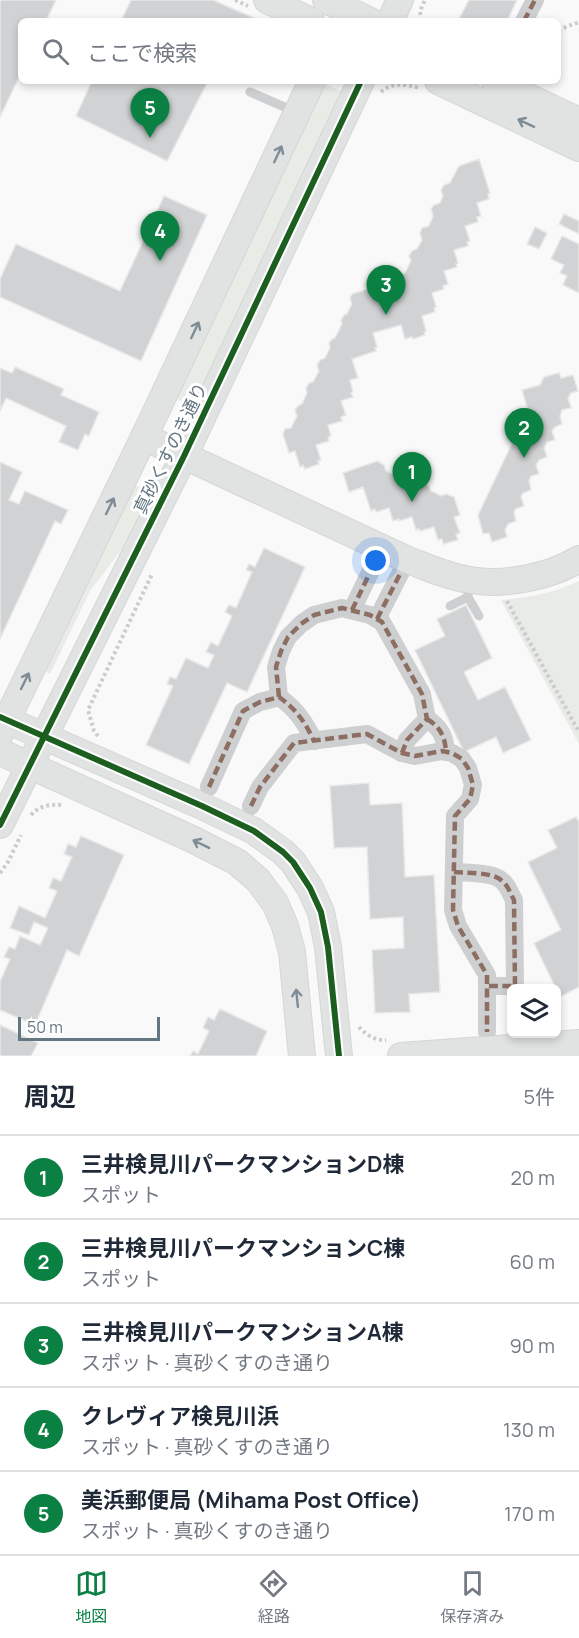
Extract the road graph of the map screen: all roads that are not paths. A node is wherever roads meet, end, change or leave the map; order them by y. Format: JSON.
{"nodes":[{"id":1,"x":267,"y":0,"type":"edge"},
{"id":2,"x":400,"y":0,"type":"edge"},
{"id":3,"x":535,"y":0,"type":"edge"},
{"id":4,"x":340,"y":8,"type":"edge"},
{"id":5,"x":305,"y":18,"type":"edge"},
{"id":6,"x":363,"y":18,"type":"edge"},
{"id":7,"x":391,"y":18,"type":"edge"},
{"id":8,"x":526,"y":18,"type":"edge"},
{"id":9,"x":311,"y":84,"type":"edge"},
{"id":10,"x":428,"y":84,"type":"edge"},
{"id":11,"x":501,"y":84,"type":"edge"},
{"id":12,"x":370,"y":88,"type":"edge"},
{"id":13,"x":250,"y":92,"type":"dead end"},
{"id":14,"x":298,"y":113,"type":"junction"},
{"id":15,"x":579,"y":121,"type":"edge"},
{"id":16,"x":579,"y":148,"type":"edge"},
{"id":17,"x":144,"y":437,"type":"junction"},
{"id":18,"x":184,"y":456,"type":"junction"},
{"id":19,"x":376,"y":560,"type":"dead end"},
{"id":20,"x":579,"y":560,"type":"edge"},
{"id":21,"x":401,"y":572,"type":"dead end"},
{"id":22,"x":468,"y":588,"type":"junction"},
{"id":23,"x":450,"y":606,"type":"dead end"},
{"id":24,"x":352,"y":610,"type":"junction"},
{"id":25,"x":478,"y":616,"type":"dead end"},
{"id":26,"x":377,"y":619,"type":"junction"},
{"id":27,"x":279,"y":697,"type":"junction"},
{"id":28,"x":427,"y":719,"type":"junction"},
{"id":29,"x":2,"y":723,"type":"edge"},
{"id":30,"x":44,"y":736,"type":"junction"},
{"id":31,"x":314,"y":741,"type":"junction"},
{"id":32,"x":0,"y":752,"type":"edge"},
{"id":33,"x":446,"y":752,"type":"junction"},
{"id":34,"x":402,"y":753,"type":"junction"},
{"id":35,"x":29,"y":766,"type":"junction"},
{"id":36,"x":208,"y":787,"type":"dead end"},
{"id":37,"x":251,"y":806,"type":"dead end"},
{"id":38,"x":0,"y":825,"type":"edge"},
{"id":39,"x":454,"y":872,"type":"junction"},
{"id":40,"x":517,"y":984,"type":"edge"},
{"id":41,"x":487,"y":986,"type":"junction"},
{"id":42,"x":507,"y":987,"type":"edge"},
{"id":43,"x":487,"y":1032,"type":"dead end"},
{"id":44,"x":579,"y":1043,"type":"edge"},
{"id":45,"x":302,"y":1056,"type":"edge"},
{"id":46,"x":339,"y":1056,"type":"edge"},
{"id":47,"x":402,"y":1056,"type":"edge"}],
"edges":[{"from":1,"to":5,"type":"street"},
{"from":2,"to":7,"type":"street"},
{"from":3,"to":8,"type":"street"},
{"from":4,"to":6,"type":"street"},
{"from":9,"to":14,"type":"street","name":"真砂くすのき通り"},
{"from":16,"to":10,"type":"street","one_way":true},
{"from":11,"to":15,"type":"street"},
{"from":12,"to":18,"type":"street","name":"真砂くすのき通り"},
{"from":13,"to":14,"type":"lane"},
{"from":17,"to":14,"type":"street","name":"真砂くすのき通り","one_way":true},
{"from":17,"to":18,"type":"street"},
{"from":29,"to":17,"type":"street","name":"真砂くすのき通り","one_way":true},
{"from":18,"to":22,"type":"street"},
{"from":18,"to":30,"type":"street","name":"真砂くすのき通り"},
{"from":19,"to":24,"type":"street"},
{"from":20,"to":22,"type":"street"},
{"from":21,"to":26,"type":"street"},
{"from":22,"to":23,"type":"lane"},
{"from":22,"to":25,"type":"lane"},
{"from":24,"to":26,"type":"street"},
{"from":24,"to":27,"type":"street"},
{"from":26,"to":28,"type":"street"},
{"from":27,"to":31,"type":"street"},
{"from":27,"to":36,"type":"street"},
{"from":28,"to":33,"type":"street"},
{"from":28,"to":34,"type":"street"},
{"from":29,"to":30,"type":"street"},
{"from":30,"to":35,"type":"street","name":"真砂くすのき通り"},
{"from":30,"to":46,"type":"street"},
{"from":31,"to":34,"type":"street"},
{"from":31,"to":37,"type":"street"},
{"from":32,"to":35,"type":"street"},
{"from":33,"to":34,"type":"street"},
{"from":33,"to":39,"type":"street"},
{"from":35,"to":38,"type":"street","name":"真砂くすのき通り"},
{"from":45,"to":35,"type":"street","one_way":true},
{"from":39,"to":40,"type":"street"},
{"from":39,"to":41,"type":"street"},
{"from":41,"to":42,"type":"street"},
{"from":41,"to":43,"type":"street"},
{"from":44,"to":47,"type":"street"}]}
